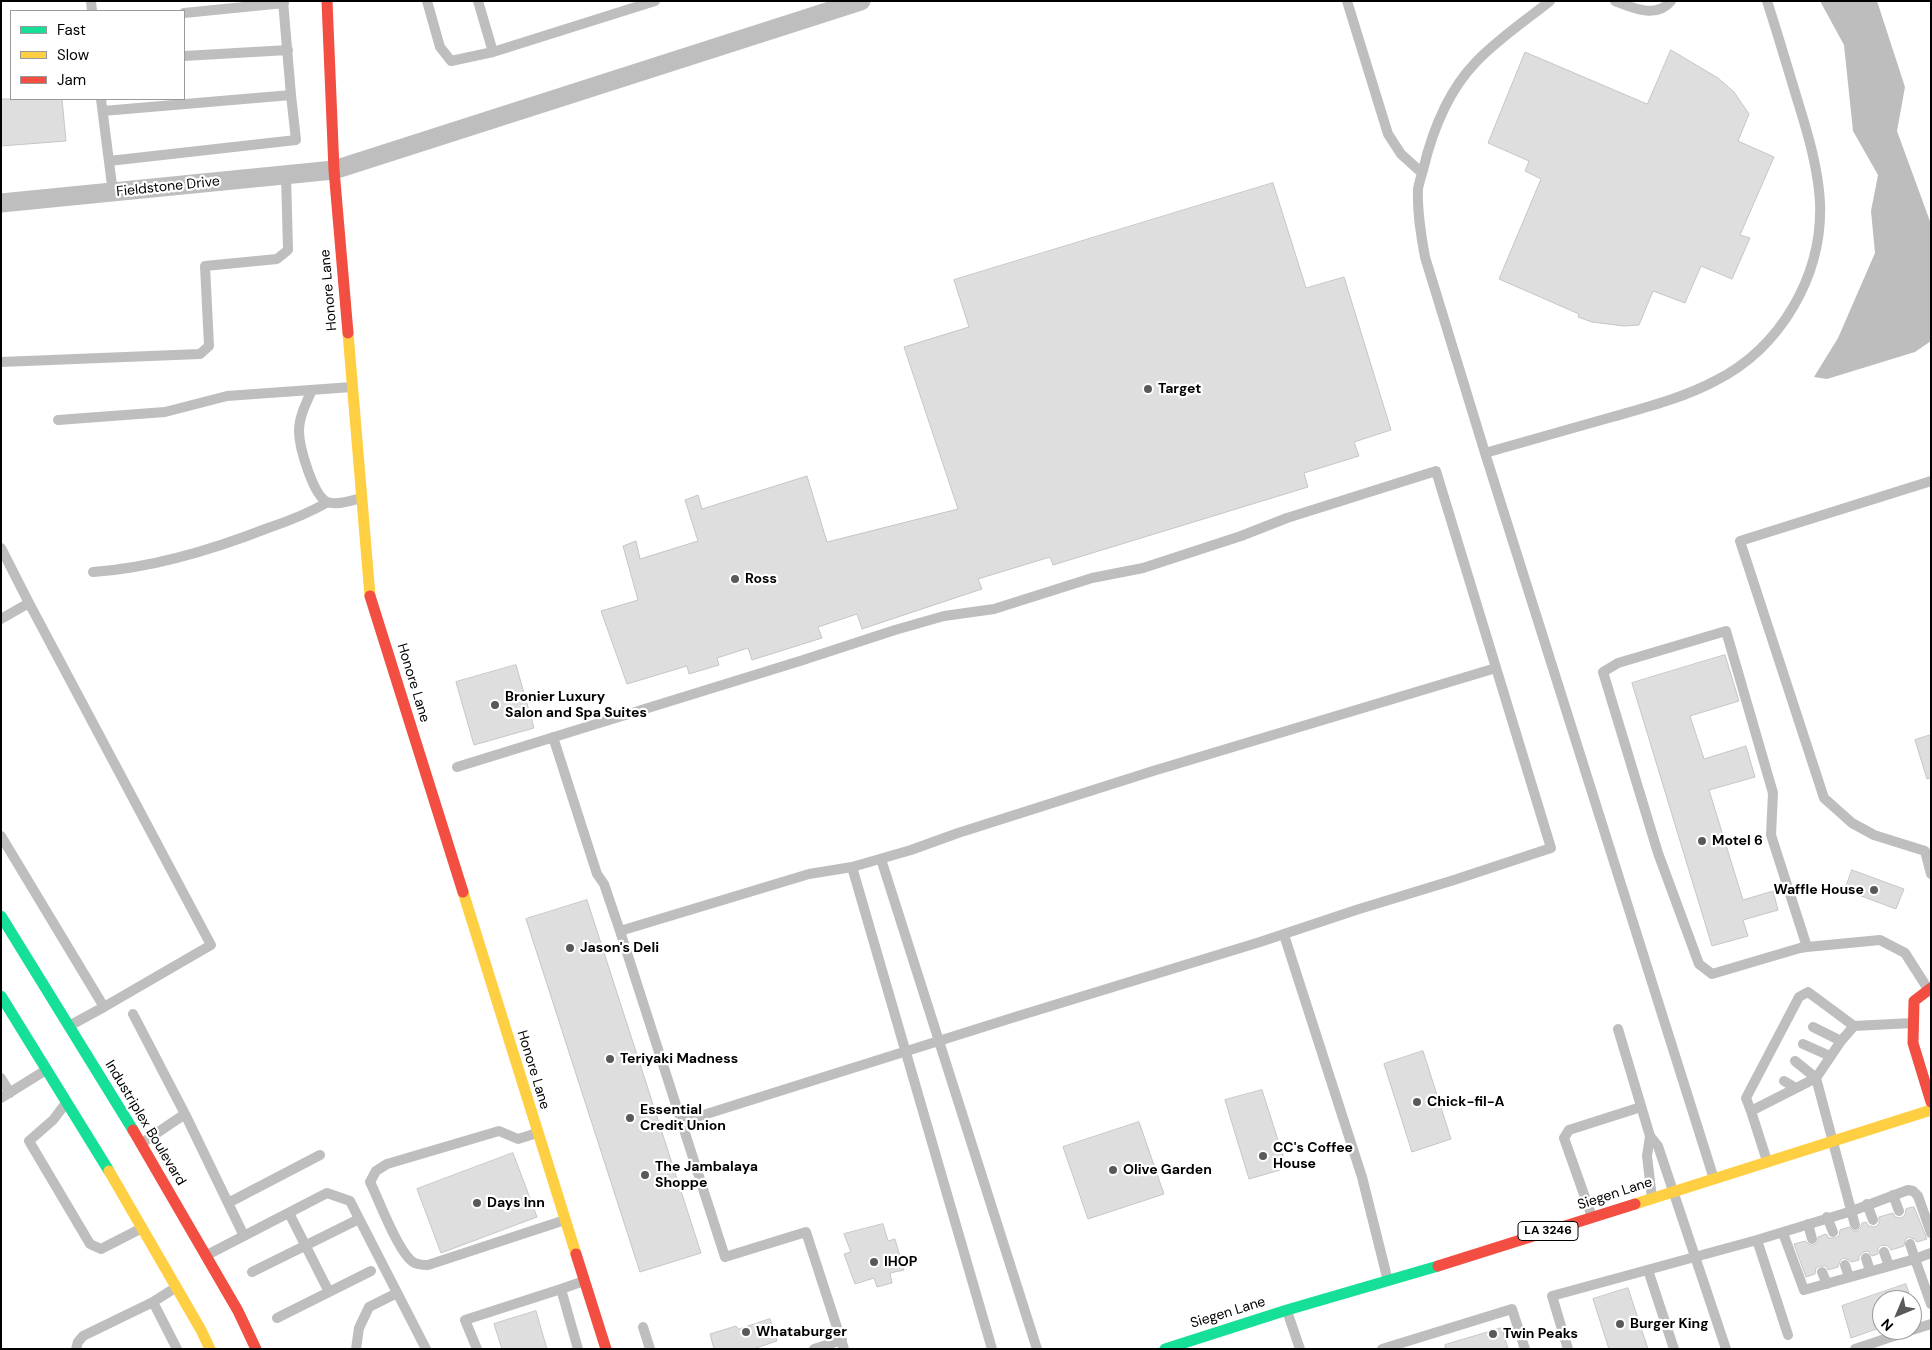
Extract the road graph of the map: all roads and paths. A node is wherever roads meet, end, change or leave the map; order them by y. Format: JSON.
{"nodes":[{"id":1,"x":327,"y":1,"type":"edge"},
{"id":2,"x":427,"y":1,"type":"edge"},
{"id":3,"x":478,"y":1,"type":"edge"},
{"id":4,"x":655,"y":1,"type":"edge"},
{"id":5,"x":861,"y":1,"type":"edge"},
{"id":6,"x":1347,"y":1,"type":"edge"},
{"id":7,"x":1550,"y":1,"type":"edge"},
{"id":8,"x":1615,"y":1,"type":"edge"},
{"id":9,"x":1672,"y":1,"type":"edge"},
{"id":10,"x":1767,"y":1,"type":"edge"},
{"id":11,"x":283,"y":2,"type":"edge"},
{"id":12,"x":185,"y":13,"type":"edge"},
{"id":13,"x":288,"y":50,"type":"junction"},
{"id":14,"x":494,"y":52,"type":"junction"},
{"id":15,"x":185,"y":56,"type":"edge"},
{"id":16,"x":291,"y":95,"type":"junction"},
{"id":17,"x":101,"y":100,"type":"edge"},
{"id":18,"x":103,"y":111,"type":"junction"},
{"id":19,"x":109,"y":160,"type":"junction"},
{"id":20,"x":334,"y":170,"type":"junction"},
{"id":21,"x":1422,"y":173,"type":"junction"},
{"id":22,"x":286,"y":174,"type":"junction"},
{"id":23,"x":113,"y":193,"type":"junction"},
{"id":24,"x":1,"y":203,"type":"edge"},
{"id":25,"x":1,"y":362,"type":"edge"},
{"id":26,"x":353,"y":387,"type":"junction"},
{"id":27,"x":312,"y":390,"type":"junction"},
{"id":28,"x":58,"y":420,"type":"dead end"},
{"id":29,"x":1485,"y":453,"type":"junction"},
{"id":30,"x":1931,"y":482,"type":"edge"},
{"id":31,"x":362,"y":498,"type":"junction"},
{"id":32,"x":328,"y":502,"type":"junction"},
{"id":33,"x":1,"y":548,"type":"edge"},
{"id":34,"x":93,"y":572,"type":"dead end"},
{"id":35,"x":29,"y":603,"type":"junction"},
{"id":36,"x":1,"y":619,"type":"edge"},
{"id":37,"x":1496,"y":668,"type":"junction"},
{"id":38,"x":553,"y":737,"type":"junction"},
{"id":39,"x":457,"y":767,"type":"dead end"},
{"id":40,"x":1,"y":836,"type":"edge"},
{"id":41,"x":1928,"y":850,"type":"edge"},
{"id":42,"x":881,"y":859,"type":"junction"},
{"id":43,"x":852,"y":867,"type":"junction"},
{"id":44,"x":1931,"y":874,"type":"edge"},
{"id":45,"x":1,"y":916,"type":"edge"},
{"id":46,"x":620,"y":931,"type":"junction"},
{"id":47,"x":1284,"y":935,"type":"junction"},
{"id":48,"x":1806,"y":947,"type":"junction"},
{"id":49,"x":1930,"y":989,"type":"edge"},
{"id":50,"x":1,"y":996,"type":"edge"},
{"id":51,"x":104,"y":1007,"type":"junction"},
{"id":52,"x":133,"y":1014,"type":"dead end"},
{"id":53,"x":1913,"y":1023,"type":"junction"},
{"id":54,"x":69,"y":1026,"type":"junction"},
{"id":55,"x":1854,"y":1026,"type":"junction"},
{"id":56,"x":1813,"y":1027,"type":"dead end"},
{"id":57,"x":1618,"y":1029,"type":"dead end"},
{"id":58,"x":938,"y":1041,"type":"junction"},
{"id":59,"x":1841,"y":1041,"type":"junction"},
{"id":60,"x":1803,"y":1044,"type":"dead end"},
{"id":61,"x":904,"y":1052,"type":"junction"},
{"id":62,"x":1830,"y":1056,"type":"junction"},
{"id":63,"x":1795,"y":1061,"type":"dead end"},
{"id":64,"x":46,"y":1069,"type":"junction"},
{"id":65,"x":1,"y":1078,"type":"edge"},
{"id":66,"x":1816,"y":1078,"type":"junction"},
{"id":67,"x":1784,"y":1081,"type":"dead end"},
{"id":68,"x":1796,"y":1088,"type":"junction"},
{"id":69,"x":6,"y":1095,"type":"edge"},
{"id":70,"x":67,"y":1102,"type":"junction"},
{"id":71,"x":1931,"y":1102,"type":"edge"},
{"id":72,"x":1641,"y":1107,"type":"junction"},
{"id":73,"x":1931,"y":1110,"type":"edge"},
{"id":74,"x":1751,"y":1112,"type":"junction"},
{"id":75,"x":185,"y":1114,"type":"junction"},
{"id":76,"x":681,"y":1122,"type":"junction"},
{"id":77,"x":537,"y":1133,"type":"junction"},
{"id":78,"x":1650,"y":1136,"type":"junction"},
{"id":79,"x":1834,"y":1141,"type":"junction"},
{"id":80,"x":142,"y":1144,"type":"junction"},
{"id":81,"x":320,"y":1156,"type":"dead end"},
{"id":82,"x":1767,"y":1162,"type":"junction"},
{"id":83,"x":1714,"y":1179,"type":"junction"},
{"id":84,"x":1672,"y":1192,"type":"junction"},
{"id":85,"x":1892,"y":1195,"type":"junction"},
{"id":86,"x":1652,"y":1198,"type":"junction"},
{"id":87,"x":228,"y":1203,"type":"junction"},
{"id":88,"x":1867,"y":1204,"type":"junction"},
{"id":89,"x":1852,"y":1211,"type":"junction"},
{"id":90,"x":1899,"y":1211,"type":"dead end"},
{"id":91,"x":289,"y":1213,"type":"junction"},
{"id":92,"x":1592,"y":1218,"type":"junction"},
{"id":93,"x":1828,"y":1218,"type":"junction"},
{"id":94,"x":360,"y":1219,"type":"junction"},
{"id":95,"x":566,"y":1220,"type":"junction"},
{"id":96,"x":1873,"y":1220,"type":"dead end"},
{"id":97,"x":1808,"y":1224,"type":"junction"},
{"id":98,"x":1856,"y":1225,"type":"dead end"},
{"id":99,"x":142,"y":1228,"type":"junction"},
{"id":100,"x":1833,"y":1232,"type":"dead end"},
{"id":101,"x":1783,"y":1233,"type":"junction"},
{"id":102,"x":1931,"y":1233,"type":"edge"},
{"id":103,"x":244,"y":1236,"type":"junction"},
{"id":104,"x":1812,"y":1238,"type":"dead end"},
{"id":105,"x":1757,"y":1240,"type":"junction"},
{"id":106,"x":1910,"y":1244,"type":"dead end"},
{"id":107,"x":305,"y":1245,"type":"junction"},
{"id":108,"x":1884,"y":1252,"type":"dead end"},
{"id":109,"x":1931,"y":1253,"type":"edge"},
{"id":110,"x":206,"y":1255,"type":"junction"},
{"id":111,"x":1695,"y":1258,"type":"junction"},
{"id":112,"x":1866,"y":1258,"type":"dead end"},
{"id":113,"x":1915,"y":1259,"type":"junction"},
{"id":114,"x":1845,"y":1265,"type":"dead end"},
{"id":115,"x":1889,"y":1266,"type":"junction"},
{"id":116,"x":1648,"y":1270,"type":"junction"},
{"id":117,"x":371,"y":1271,"type":"dead end"},
{"id":118,"x":1870,"y":1271,"type":"junction"},
{"id":119,"x":252,"y":1272,"type":"dead end"},
{"id":120,"x":1822,"y":1272,"type":"dead end"},
{"id":121,"x":1850,"y":1277,"type":"junction"},
{"id":122,"x":585,"y":1281,"type":"junction"},
{"id":123,"x":1388,"y":1282,"type":"junction"},
{"id":124,"x":1826,"y":1284,"type":"junction"},
{"id":125,"x":177,"y":1287,"type":"junction"},
{"id":126,"x":561,"y":1289,"type":"junction"},
{"id":127,"x":329,"y":1292,"type":"junction"},
{"id":128,"x":398,"y":1293,"type":"junction"},
{"id":129,"x":153,"y":1302,"type":"junction"},
{"id":130,"x":1931,"y":1304,"type":"edge"},
{"id":131,"x":1287,"y":1310,"type":"junction"},
{"id":132,"x":276,"y":1318,"type":"dead end"},
{"id":133,"x":643,"y":1327,"type":"dead end"},
{"id":134,"x":1788,"y":1335,"type":"dead end"},
{"id":135,"x":1883,"y":1340,"type":"edge"},
{"id":136,"x":843,"y":1344,"type":"edge"},
{"id":137,"x":1408,"y":1345,"type":"edge"},
{"id":138,"x":76,"y":1349,"type":"edge"},
{"id":139,"x":176,"y":1349,"type":"edge"},
{"id":140,"x":210,"y":1349,"type":"edge"},
{"id":141,"x":256,"y":1349,"type":"edge"},
{"id":142,"x":356,"y":1349,"type":"edge"},
{"id":143,"x":426,"y":1349,"type":"edge"},
{"id":144,"x":477,"y":1349,"type":"edge"},
{"id":145,"x":578,"y":1349,"type":"edge"},
{"id":146,"x":606,"y":1349,"type":"edge"},
{"id":147,"x":650,"y":1349,"type":"edge"},
{"id":148,"x":814,"y":1349,"type":"edge"},
{"id":149,"x":992,"y":1349,"type":"edge"},
{"id":150,"x":1037,"y":1349,"type":"edge"},
{"id":151,"x":1165,"y":1349,"type":"edge"},
{"id":152,"x":1300,"y":1349,"type":"edge"},
{"id":153,"x":1382,"y":1349,"type":"edge"},
{"id":154,"x":1524,"y":1349,"type":"edge"},
{"id":155,"x":1568,"y":1349,"type":"edge"},
{"id":156,"x":1674,"y":1349,"type":"edge"},
{"id":157,"x":1726,"y":1349,"type":"edge"},
{"id":158,"x":1855,"y":1349,"type":"edge"}],
"edges":[{"from":1,"to":20,"type":"street","name":"Honore Lane"},
{"from":2,"to":14,"type":"lane"},
{"from":3,"to":14,"type":"lane"},
{"from":4,"to":14,"type":"lane"},
{"from":5,"to":20,"type":"street","name":"Fieldstone Drive"},
{"from":6,"to":21,"type":"lane"},
{"from":7,"to":21,"type":"lane"},
{"from":8,"to":9,"type":"lane"},
{"from":10,"to":29,"type":"lane"},
{"from":11,"to":12,"type":"lane"},
{"from":11,"to":13,"type":"lane"},
{"from":13,"to":15,"type":"lane"},
{"from":13,"to":16,"type":"lane"},
{"from":16,"to":18,"type":"lane"},
{"from":16,"to":19,"type":"lane"},
{"from":17,"to":18,"type":"lane"},
{"from":18,"to":19,"type":"lane"},
{"from":19,"to":23,"type":"lane"},
{"from":20,"to":22,"type":"street","name":"Fieldstone Drive"},
{"from":20,"to":26,"type":"street","name":"Honore Lane"},
{"from":21,"to":29,"type":"lane"},
{"from":22,"to":23,"type":"street","name":"Fieldstone Drive"},
{"from":22,"to":25,"type":"lane"},
{"from":23,"to":24,"type":"street","name":"Fieldstone Drive"},
{"from":26,"to":27,"type":"lane"},
{"from":26,"to":31,"type":"street","name":"Honore Lane"},
{"from":27,"to":28,"type":"lane"},
{"from":27,"to":32,"type":"lane"},
{"from":29,"to":83,"type":"lane"},
{"from":30,"to":41,"type":"lane"},
{"from":31,"to":32,"type":"lane"},
{"from":31,"to":77,"type":"street","name":"Honore Lane"},
{"from":32,"to":34,"type":"lane"},
{"from":33,"to":35,"type":"lane"},
{"from":35,"to":36,"type":"lane"},
{"from":35,"to":51,"type":"lane"},
{"from":37,"to":38,"type":"lane"},
{"from":37,"to":42,"type":"lane"},
{"from":37,"to":47,"type":"lane"},
{"from":38,"to":39,"type":"lane"},
{"from":38,"to":46,"type":"lane"},
{"from":40,"to":51,"type":"lane"},
{"from":41,"to":44,"type":"lane"},
{"from":42,"to":43,"type":"lane"},
{"from":42,"to":58,"type":"lane"},
{"from":43,"to":46,"type":"lane"},
{"from":43,"to":61,"type":"lane"},
{"from":45,"to":54,"type":"street","name":"Industriplex Boulevard"},
{"from":46,"to":76,"type":"lane"},
{"from":47,"to":58,"type":"lane"},
{"from":47,"to":123,"type":"lane"},
{"from":48,"to":48,"type":"lane"},
{"from":48,"to":49,"type":"lane"},
{"from":49,"to":53,"type":"street"},
{"from":50,"to":64,"type":"street"},
{"from":51,"to":54,"type":"lane"},
{"from":52,"to":75,"type":"lane"},
{"from":53,"to":55,"type":"lane"},
{"from":53,"to":71,"type":"street"},
{"from":54,"to":80,"type":"street","name":"Industriplex Boulevard"},
{"from":55,"to":59,"type":"lane"},
{"from":55,"to":74,"type":"lane"},
{"from":56,"to":59,"type":"lane"},
{"from":57,"to":72,"type":"lane"},
{"from":58,"to":61,"type":"lane"},
{"from":58,"to":150,"type":"lane"},
{"from":59,"to":62,"type":"lane"},
{"from":60,"to":62,"type":"lane"},
{"from":61,"to":76,"type":"lane"},
{"from":61,"to":149,"type":"lane"},
{"from":62,"to":66,"type":"lane"},
{"from":63,"to":66,"type":"lane"},
{"from":64,"to":69,"type":"lane"},
{"from":64,"to":70,"type":"street"},
{"from":65,"to":69,"type":"lane"},
{"from":66,"to":68,"type":"lane"},
{"from":66,"to":79,"type":"lane"},
{"from":67,"to":68,"type":"lane"},
{"from":68,"to":74,"type":"lane"},
{"from":70,"to":99,"type":"street"},
{"from":70,"to":99,"type":"lane"},
{"from":72,"to":78,"type":"lane"},
{"from":72,"to":92,"type":"lane"},
{"from":73,"to":79,"type":"street","name":"Siegen Lane","number":"LA 3246"},
{"from":74,"to":82,"type":"lane"},
{"from":75,"to":80,"type":"lane"},
{"from":75,"to":87,"type":"lane"},
{"from":76,"to":136,"type":"lane"},
{"from":77,"to":95,"type":"street","name":"Honore Lane"},
{"from":77,"to":95,"type":"lane"},
{"from":78,"to":84,"type":"lane"},
{"from":78,"to":86,"type":"lane"},
{"from":79,"to":82,"type":"street","name":"Siegen Lane","number":"LA 3246"},
{"from":79,"to":89,"type":"lane"},
{"from":80,"to":110,"type":"street","name":"Industriplex Boulevard"},
{"from":81,"to":87,"type":"lane"},
{"from":82,"to":83,"type":"street","name":"Siegen Lane","number":"LA 3246"},
{"from":83,"to":84,"type":"street","name":"Siegen Lane","number":"LA 3246"},
{"from":84,"to":86,"type":"street","name":"Siegen Lane","number":"LA 3246"},
{"from":84,"to":111,"type":"lane"},
{"from":85,"to":88,"type":"lane"},
{"from":85,"to":90,"type":"lane"},
{"from":85,"to":102,"type":"lane"},
{"from":86,"to":92,"type":"street","name":"Siegen Lane","number":"LA 3246"},
{"from":87,"to":103,"type":"lane"},
{"from":88,"to":89,"type":"lane"},
{"from":88,"to":96,"type":"lane"},
{"from":89,"to":93,"type":"lane"},
{"from":89,"to":98,"type":"lane"},
{"from":91,"to":94,"type":"lane"},
{"from":91,"to":103,"type":"lane"},
{"from":91,"to":107,"type":"lane"},
{"from":92,"to":123,"type":"street","name":"Siegen Lane","number":"LA 3246"},
{"from":93,"to":97,"type":"lane"},
{"from":93,"to":100,"type":"lane"},
{"from":94,"to":107,"type":"lane"},
{"from":94,"to":128,"type":"lane"},
{"from":95,"to":122,"type":"street","name":"Honore Lane"},
{"from":97,"to":101,"type":"lane"},
{"from":97,"to":104,"type":"lane"},
{"from":99,"to":125,"type":"street"},
{"from":101,"to":105,"type":"lane"},
{"from":101,"to":124,"type":"lane"},
{"from":103,"to":110,"type":"lane"},
{"from":105,"to":111,"type":"lane"},
{"from":105,"to":134,"type":"lane"},
{"from":106,"to":113,"type":"lane"},
{"from":107,"to":119,"type":"lane"},
{"from":107,"to":127,"type":"lane"},
{"from":108,"to":115,"type":"lane"},
{"from":109,"to":113,"type":"lane"},
{"from":110,"to":141,"type":"street","name":"Industriplex Boulevard"},
{"from":111,"to":116,"type":"lane"},
{"from":111,"to":157,"type":"lane"},
{"from":112,"to":118,"type":"lane"},
{"from":113,"to":115,"type":"lane"},
{"from":113,"to":130,"type":"lane"},
{"from":114,"to":121,"type":"lane"},
{"from":115,"to":118,"type":"lane"},
{"from":116,"to":155,"type":"lane"},
{"from":116,"to":156,"type":"lane"},
{"from":117,"to":127,"type":"lane"},
{"from":118,"to":121,"type":"lane"},
{"from":120,"to":124,"type":"lane"},
{"from":121,"to":124,"type":"lane"},
{"from":122,"to":126,"type":"lane"},
{"from":122,"to":146,"type":"street","name":"Honore Lane"},
{"from":123,"to":131,"type":"street","name":"Siegen Lane","number":"LA 3246"},
{"from":125,"to":129,"type":"lane"},
{"from":125,"to":140,"type":"street"},
{"from":126,"to":144,"type":"lane"},
{"from":126,"to":145,"type":"lane"},
{"from":127,"to":132,"type":"lane"},
{"from":128,"to":142,"type":"lane"},
{"from":128,"to":143,"type":"lane"},
{"from":129,"to":138,"type":"lane"},
{"from":129,"to":139,"type":"lane"},
{"from":131,"to":151,"type":"street","name":"Siegen Lane","number":"LA 3246"},
{"from":131,"to":152,"type":"lane"},
{"from":133,"to":147,"type":"lane"},
{"from":135,"to":158,"type":"lane"},
{"from":136,"to":148,"type":"lane"},
{"from":137,"to":153,"type":"lane"},
{"from":137,"to":154,"type":"lane"}]}
